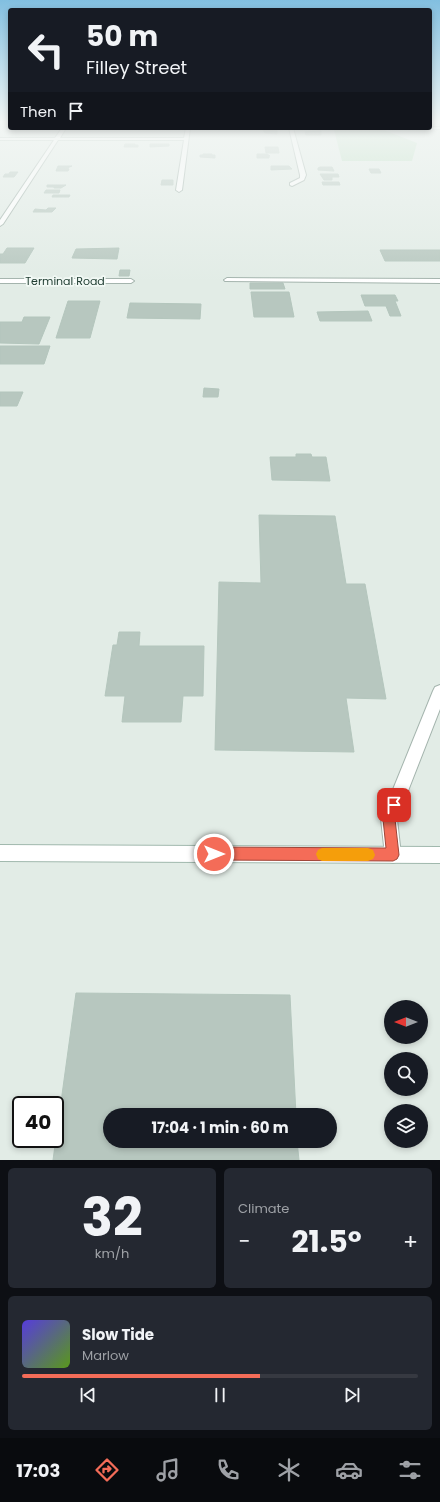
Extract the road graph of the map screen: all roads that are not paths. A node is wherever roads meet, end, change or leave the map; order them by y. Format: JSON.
{"nodes":[{"id":1,"x":32,"y":175,"type":"edge"},
{"id":2,"x":181,"y":175,"type":"edge"},
{"id":3,"x":303,"y":175,"type":"edge"},
{"id":4,"x":292,"y":184,"type":"dead end"},
{"id":5,"x":179,"y":190,"type":"dead end"},
{"id":6,"x":0,"y":224,"type":"edge"},
{"id":7,"x":227,"y":280,"type":"dead end"},
{"id":8,"x":0,"y":281,"type":"edge"},
{"id":9,"x":131,"y":281,"type":"dead end"},
{"id":10,"x":440,"y":281,"type":"edge"},
{"id":11,"x":440,"y":691,"type":"edge"},
{"id":12,"x":0,"y":853,"type":"edge"},
{"id":13,"x":393,"y":855,"type":"junction"},
{"id":14,"x":440,"y":855,"type":"edge"}],
"edges":[{"from":1,"to":6,"type":"street"},
{"from":2,"to":5,"type":"street"},
{"from":3,"to":4,"type":"street"},
{"from":7,"to":10,"type":"street"},
{"from":8,"to":9,"type":"street","name":"Terminal Road"},
{"from":11,"to":13,"type":"street"},
{"from":12,"to":13,"type":"street"},
{"from":13,"to":14,"type":"street"}]}
